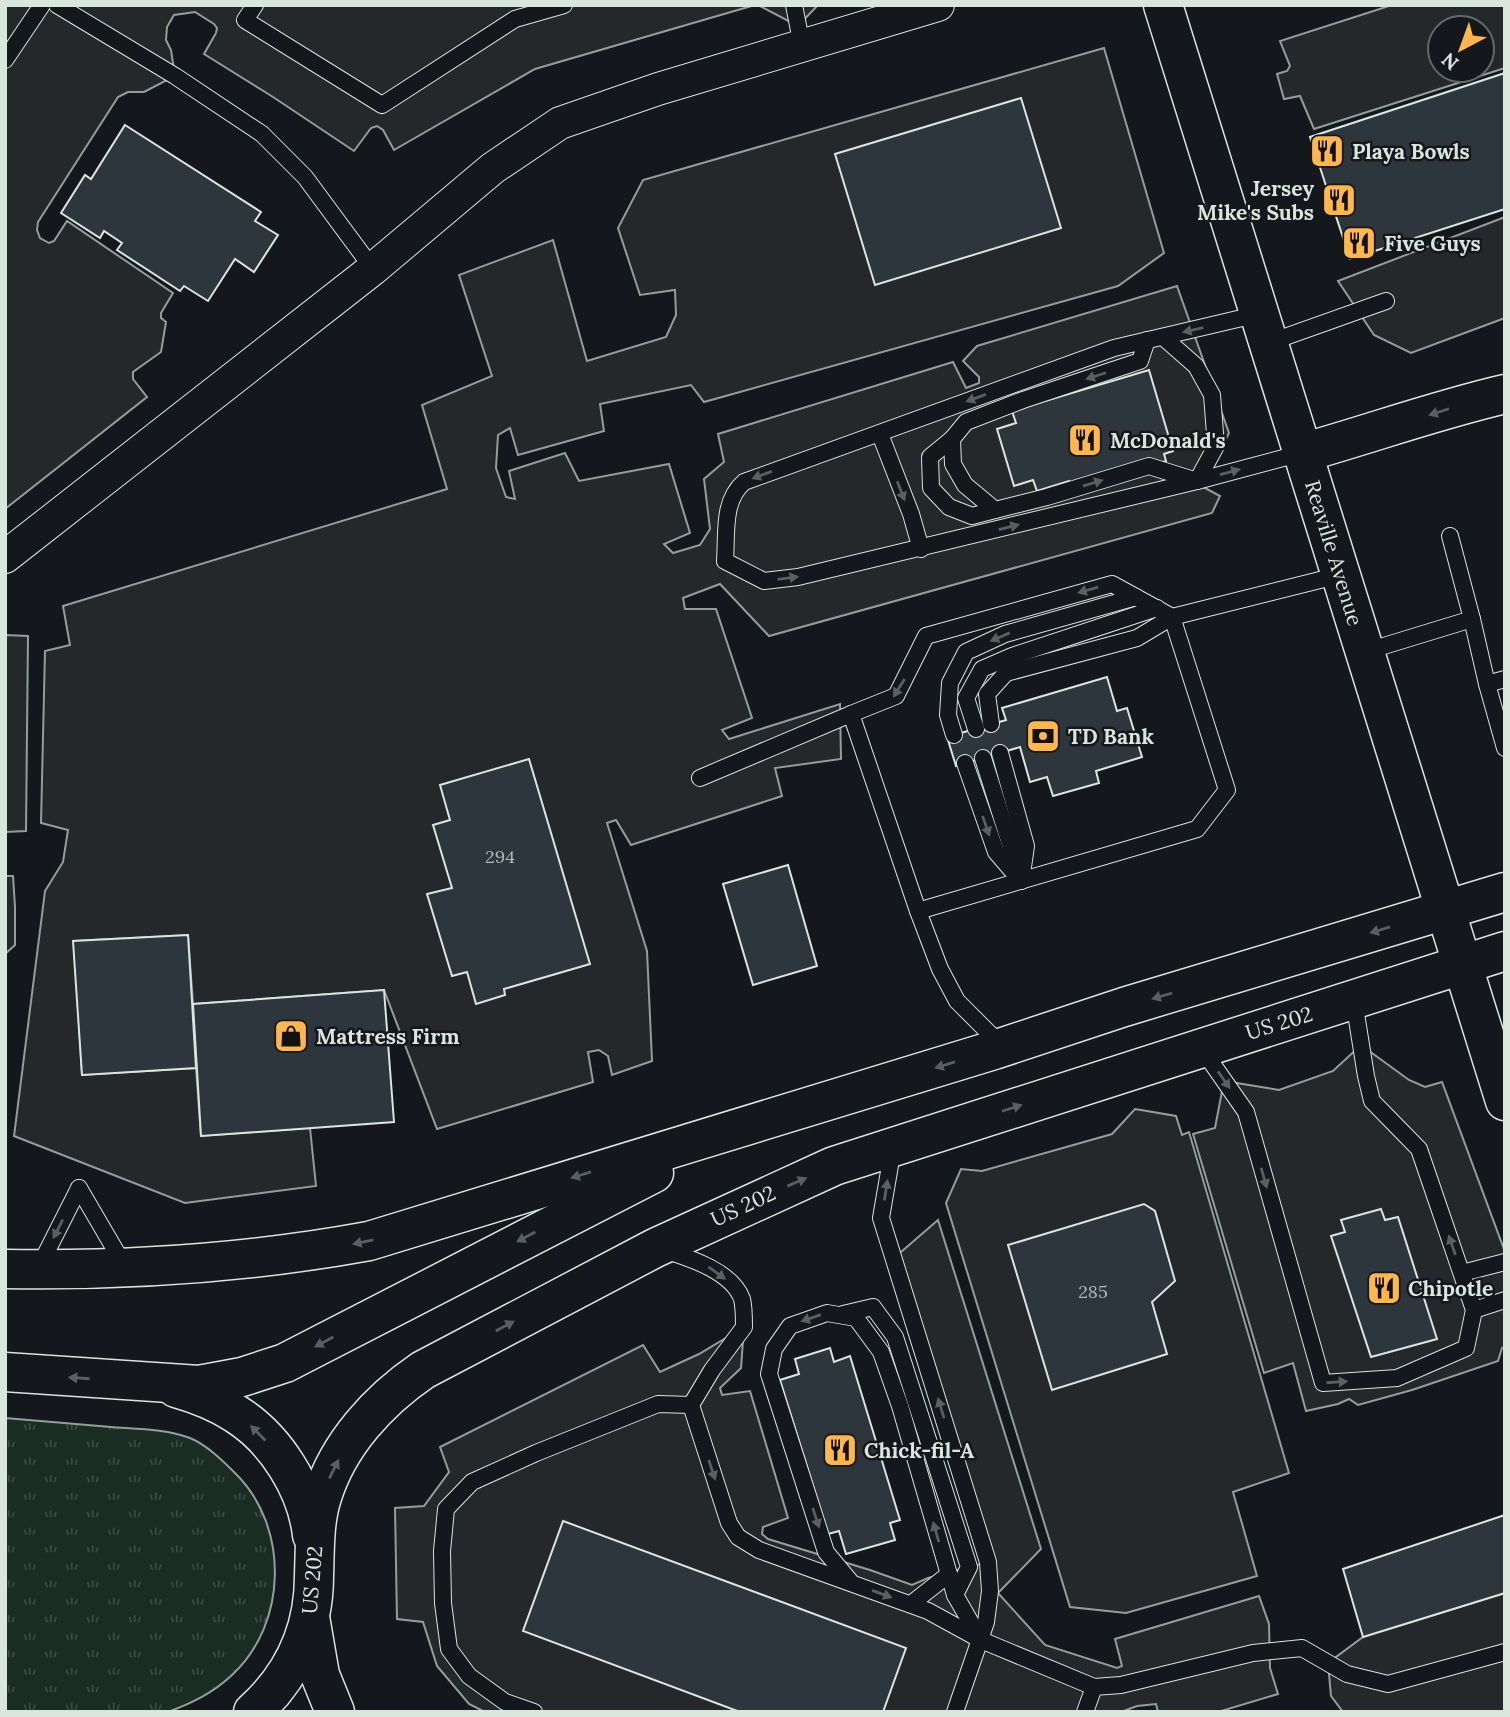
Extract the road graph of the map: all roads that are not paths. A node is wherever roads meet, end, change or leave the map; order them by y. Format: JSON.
{"nodes":[{"id":1,"x":42,"y":5,"type":"edge"},
{"id":2,"x":57,"y":5,"type":"edge"},
{"id":3,"x":255,"y":5,"type":"edge"},
{"id":4,"x":564,"y":5,"type":"edge"},
{"id":5,"x":794,"y":5,"type":"edge"},
{"id":6,"x":939,"y":5,"type":"edge"},
{"id":7,"x":1163,"y":5,"type":"edge"},
{"id":8,"x":802,"y":46,"type":"junction"},
{"id":9,"x":5,"y":60,"type":"edge"},
{"id":10,"x":373,"y":269,"type":"junction"},
{"id":11,"x":1386,"y":301,"type":"dead end"},
{"id":12,"x":1263,"y":329,"type":"junction"},
{"id":13,"x":1155,"y":338,"type":"junction"},
{"id":14,"x":1505,"y":394,"type":"edge"},
{"id":15,"x":880,"y":433,"type":"junction"},
{"id":16,"x":953,"y":439,"type":"junction"},
{"id":17,"x":1302,"y":453,"type":"junction"},
{"id":18,"x":1197,"y":481,"type":"junction"},
{"id":19,"x":995,"y":510,"type":"junction"},
{"id":20,"x":1450,"y":536,"type":"dead end"},
{"id":21,"x":921,"y":549,"type":"junction"},
{"id":22,"x":5,"y":556,"type":"edge"},
{"id":23,"x":1340,"y":575,"type":"junction"},
{"id":24,"x":1136,"y":597,"type":"junction"},
{"id":25,"x":1164,"y":613,"type":"junction"},
{"id":26,"x":1472,"y":619,"type":"junction"},
{"id":27,"x":1364,"y":652,"type":"junction"},
{"id":28,"x":1505,"y":679,"type":"edge"},
{"id":29,"x":1487,"y":684,"type":"junction"},
{"id":30,"x":850,"y":714,"type":"junction"},
{"id":31,"x":983,"y":727,"type":"dead end"},
{"id":32,"x":954,"y":735,"type":"dead end"},
{"id":33,"x":1505,"y":748,"type":"edge"},
{"id":34,"x":1000,"y":753,"type":"dead end"},
{"id":35,"x":983,"y":758,"type":"dead end"},
{"id":36,"x":965,"y":763,"type":"dead end"},
{"id":37,"x":700,"y":778,"type":"dead end"},
{"id":38,"x":1021,"y":881,"type":"junction"},
{"id":39,"x":1505,"y":892,"type":"edge"},
{"id":40,"x":1445,"y":910,"type":"junction"},
{"id":41,"x":918,"y":911,"type":"junction"},
{"id":42,"x":1505,"y":951,"type":"edge"},
{"id":43,"x":1462,"y":964,"type":"junction"},
{"id":44,"x":1354,"y":1001,"type":"junction"},
{"id":45,"x":1003,"y":1047,"type":"junction"},
{"id":46,"x":1201,"y":1047,"type":"junction"},
{"id":47,"x":1505,"y":1101,"type":"edge"},
{"id":48,"x":786,"y":1113,"type":"junction"},
{"id":49,"x":893,"y":1145,"type":"junction"},
{"id":50,"x":655,"y":1248,"type":"junction"},
{"id":51,"x":1505,"y":1262,"type":"edge"},
{"id":52,"x":125,"y":1267,"type":"junction"},
{"id":53,"x":21,"y":1269,"type":"edge"},
{"id":54,"x":1462,"y":1273,"type":"junction"},
{"id":55,"x":1505,"y":1300,"type":"edge"},
{"id":56,"x":1474,"y":1310,"type":"junction"},
{"id":57,"x":838,"y":1315,"type":"junction"},
{"id":58,"x":5,"y":1372,"type":"edge"},
{"id":59,"x":147,"y":1383,"type":"junction"},
{"id":60,"x":691,"y":1405,"type":"junction"},
{"id":61,"x":314,"y":1558,"type":"junction"},
{"id":62,"x":949,"y":1574,"type":"junction"},
{"id":63,"x":852,"y":1583,"type":"junction"},
{"id":64,"x":955,"y":1595,"type":"junction"},
{"id":65,"x":911,"y":1604,"type":"junction"},
{"id":66,"x":310,"y":1618,"type":"junction"},
{"id":67,"x":981,"y":1640,"type":"junction"},
{"id":68,"x":1505,"y":1652,"type":"edge"},
{"id":69,"x":1094,"y":1687,"type":"junction"},
{"id":70,"x":253,"y":1712,"type":"edge"},
{"id":71,"x":335,"y":1712,"type":"edge"},
{"id":72,"x":534,"y":1712,"type":"edge"},
{"id":73,"x":955,"y":1712,"type":"edge"},
{"id":74,"x":1085,"y":1712,"type":"edge"}],
"edges":[{"from":1,"to":9,"type":"lane"},
{"from":2,"to":10,"type":"lane"},
{"from":3,"to":4,"type":"lane"},
{"from":5,"to":8,"type":"lane"},
{"from":6,"to":8,"type":"street"},
{"from":7,"to":12,"type":"main road","name":"Reaville Avenue"},
{"from":8,"to":10,"type":"street"},
{"from":10,"to":22,"type":"street"},
{"from":11,"to":12,"type":"lane"},
{"from":12,"to":13,"type":"lane","one_way":true},
{"from":12,"to":17,"type":"main road","name":"Reaville Avenue"},
{"from":13,"to":15,"type":"lane","one_way":true},
{"from":13,"to":16,"type":"lane","one_way":true},
{"from":13,"to":18,"type":"lane"},
{"from":14,"to":17,"type":"main road","one_way":true},
{"from":15,"to":21,"type":"lane","one_way":true},
{"from":15,"to":21,"type":"lane","one_way":true},
{"from":16,"to":19,"type":"lane"},
{"from":16,"to":19,"type":"lane"},
{"from":18,"to":17,"type":"lane","one_way":true},
{"from":17,"to":23,"type":"main road","name":"Reaville Avenue"},
{"from":19,"to":18,"type":"lane","one_way":true},
{"from":21,"to":18,"type":"lane","one_way":true},
{"from":20,"to":26,"type":"lane"},
{"from":23,"to":25,"type":"lane"},
{"from":23,"to":27,"type":"main road","name":"Reaville Avenue"},
{"from":24,"to":25,"type":"lane"},
{"from":24,"to":30,"type":"lane","one_way":true},
{"from":24,"to":32,"type":"lane","one_way":true},
{"from":25,"to":31,"type":"lane"},
{"from":25,"to":38,"type":"lane"},
{"from":26,"to":27,"type":"lane"},
{"from":26,"to":29,"type":"lane"},
{"from":27,"to":40,"type":"main road","name":"Reaville Avenue"},
{"from":28,"to":29,"type":"lane"},
{"from":29,"to":33,"type":"lane"},
{"from":30,"to":37,"type":"lane"},
{"from":30,"to":41,"type":"lane"},
{"from":34,"to":38,"type":"lane"},
{"from":35,"to":38,"type":"lane"},
{"from":36,"to":38,"type":"lane","one_way":true},
{"from":38,"to":41,"type":"lane"},
{"from":39,"to":40,"type":"main road"},
{"from":40,"to":43,"type":"main road","name":"Reaville Avenue"},
{"from":40,"to":45,"type":"main road","one_way":true},
{"from":41,"to":45,"type":"lane"},
{"from":42,"to":43,"type":"main road","number":"US 202"},
{"from":43,"to":44,"type":"main road","name":"US 202","number":"US 202"},
{"from":43,"to":47,"type":"main road","name":"Reaville Avenue"},
{"from":44,"to":46,"type":"main road","name":"US 202","number":"US 202"},
{"from":54,"to":44,"type":"lane","one_way":true},
{"from":45,"to":48,"type":"main road","one_way":true},
{"from":49,"to":46,"type":"main road","name":"US 202","number":"US 202","one_way":true},
{"from":46,"to":56,"type":"lane","one_way":true},
{"from":48,"to":52,"type":"main road","one_way":true},
{"from":48,"to":59,"type":"main road","one_way":true},
{"from":50,"to":49,"type":"main road","name":"US 202","number":"US 202","one_way":true},
{"from":67,"to":49,"type":"lane","one_way":true},
{"from":50,"to":60,"type":"lane","one_way":true},
{"from":61,"to":50,"type":"main road","name":"US 202","number":"US 202","one_way":true},
{"from":51,"to":54,"type":"lane"},
{"from":52,"to":53,"type":"main road"},
{"from":52,"to":53,"type":"lane","one_way":true},
{"from":54,"to":56,"type":"lane"},
{"from":55,"to":56,"type":"lane"},
{"from":62,"to":57,"type":"lane","one_way":true},
{"from":57,"to":63,"type":"lane","one_way":true},
{"from":57,"to":64,"type":"lane"},
{"from":59,"to":58,"type":"main road","one_way":true},
{"from":61,"to":59,"type":"main road","one_way":true},
{"from":60,"to":63,"type":"lane","one_way":true},
{"from":60,"to":72,"type":"lane"},
{"from":61,"to":66,"type":"main road","name":"US 202","number":"US 202"},
{"from":62,"to":64,"type":"lane"},
{"from":62,"to":65,"type":"lane"},
{"from":63,"to":65,"type":"lane","one_way":true},
{"from":64,"to":67,"type":"lane"},
{"from":65,"to":67,"type":"lane"},
{"from":66,"to":70,"type":"main road","name":"US 202","number":"US 202"},
{"from":66,"to":71,"type":"main road"},
{"from":67,"to":69,"type":"lane"},
{"from":67,"to":73,"type":"lane"},
{"from":68,"to":69,"type":"lane"},
{"from":69,"to":74,"type":"lane"}]}
